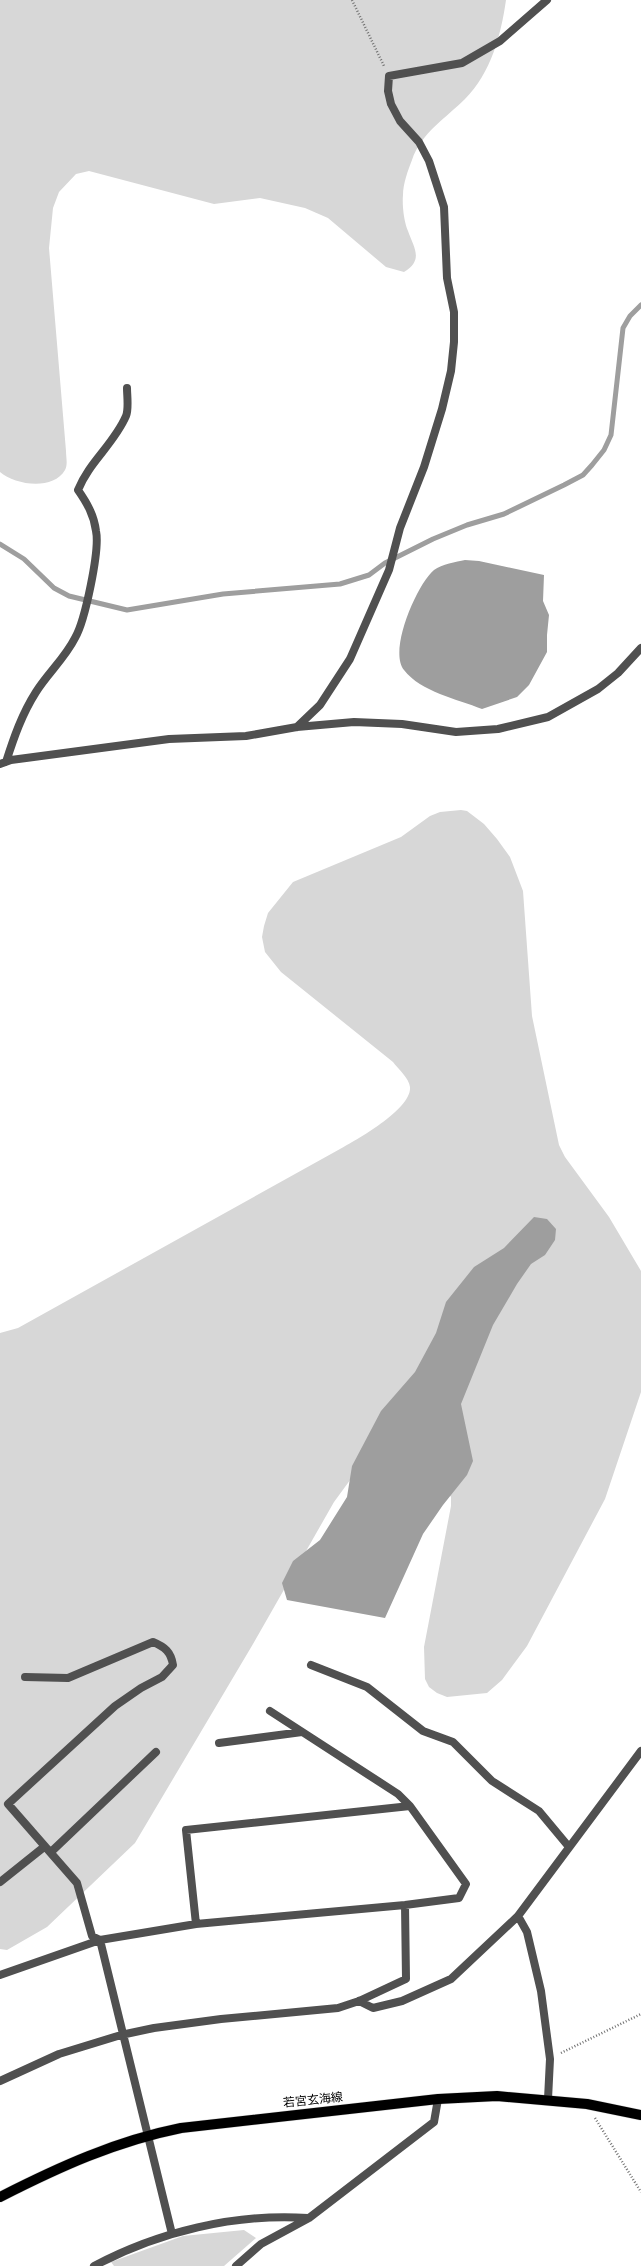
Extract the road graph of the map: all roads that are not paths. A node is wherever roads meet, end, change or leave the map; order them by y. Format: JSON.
{"nodes":[{"id":1,"x":547,"y":0,"type":"edge"},
{"id":2,"x":127,"y":388,"type":"dead end"},
{"id":3,"x":641,"y":648,"type":"edge"},
{"id":4,"x":297,"y":727,"type":"junction"},
{"id":5,"x":3,"y":763,"type":"edge"},
{"id":6,"x":311,"y":1665,"type":"dead end"},
{"id":7,"x":25,"y":1677,"type":"dead end"},
{"id":8,"x":270,"y":1711,"type":"dead end"},
{"id":9,"x":302,"y":1732,"type":"junction"},
{"id":10,"x":219,"y":1743,"type":"dead end"},
{"id":11,"x":641,"y":1751,"type":"edge"},
{"id":12,"x":156,"y":1752,"type":"dead end"},
{"id":13,"x":410,"y":1806,"type":"junction"},
{"id":14,"x":569,"y":1847,"type":"junction"},
{"id":15,"x":47,"y":1850,"type":"junction"},
{"id":16,"x":0,"y":1882,"type":"edge"},
{"id":17,"x":405,"y":1905,"type":"junction"},
{"id":18,"x":518,"y":1916,"type":"junction"},
{"id":19,"x":196,"y":1924,"type":"junction"},
{"id":20,"x":100,"y":1940,"type":"junction"},
{"id":21,"x":0,"y":1975,"type":"edge"},
{"id":22,"x":359,"y":2001,"type":"junction"},
{"id":23,"x":121,"y":2035,"type":"junction"},
{"id":24,"x":0,"y":2082,"type":"edge"},
{"id":25,"x":548,"y":2099,"type":"junction"},
{"id":26,"x":438,"y":2100,"type":"junction"},
{"id":27,"x":641,"y":2114,"type":"edge"},
{"id":28,"x":147,"y":2135,"type":"junction"},
{"id":29,"x":0,"y":2197,"type":"edge"},
{"id":30,"x":309,"y":2218,"type":"junction"},
{"id":31,"x":172,"y":2234,"type":"junction"},
{"id":32,"x":94,"y":2266,"type":"edge"},
{"id":33,"x":236,"y":2266,"type":"edge"}],
"edges":[{"from":1,"to":4,"type":"street"},
{"from":2,"to":5,"type":"street"},
{"from":3,"to":4,"type":"street"},
{"from":4,"to":5,"type":"street"},
{"from":6,"to":14,"type":"street"},
{"from":7,"to":15,"type":"street"},
{"from":8,"to":9,"type":"street"},
{"from":9,"to":10,"type":"street"},
{"from":9,"to":13,"type":"street"},
{"from":11,"to":14,"type":"street"},
{"from":12,"to":15,"type":"street"},
{"from":13,"to":17,"type":"street"},
{"from":13,"to":19,"type":"street"},
{"from":14,"to":18,"type":"street"},
{"from":15,"to":16,"type":"street"},
{"from":15,"to":20,"type":"street"},
{"from":17,"to":19,"type":"street"},
{"from":17,"to":22,"type":"street"},
{"from":18,"to":22,"type":"street"},
{"from":18,"to":25,"type":"street"},
{"from":19,"to":20,"type":"street"},
{"from":20,"to":21,"type":"street"},
{"from":20,"to":23,"type":"street"},
{"from":22,"to":23,"type":"street"},
{"from":23,"to":24,"type":"street"},
{"from":23,"to":28,"type":"street"},
{"from":25,"to":26,"type":"main road","name":"若宮玄海線"},
{"from":25,"to":27,"type":"main road","name":"若宮玄海線"},
{"from":26,"to":28,"type":"main road","name":"若宮玄海線"},
{"from":26,"to":30,"type":"street"},
{"from":28,"to":29,"type":"main road","name":"若宮玄海線"},
{"from":28,"to":31,"type":"street"},
{"from":30,"to":31,"type":"street"},
{"from":30,"to":33,"type":"street"},
{"from":31,"to":32,"type":"street"}]}
